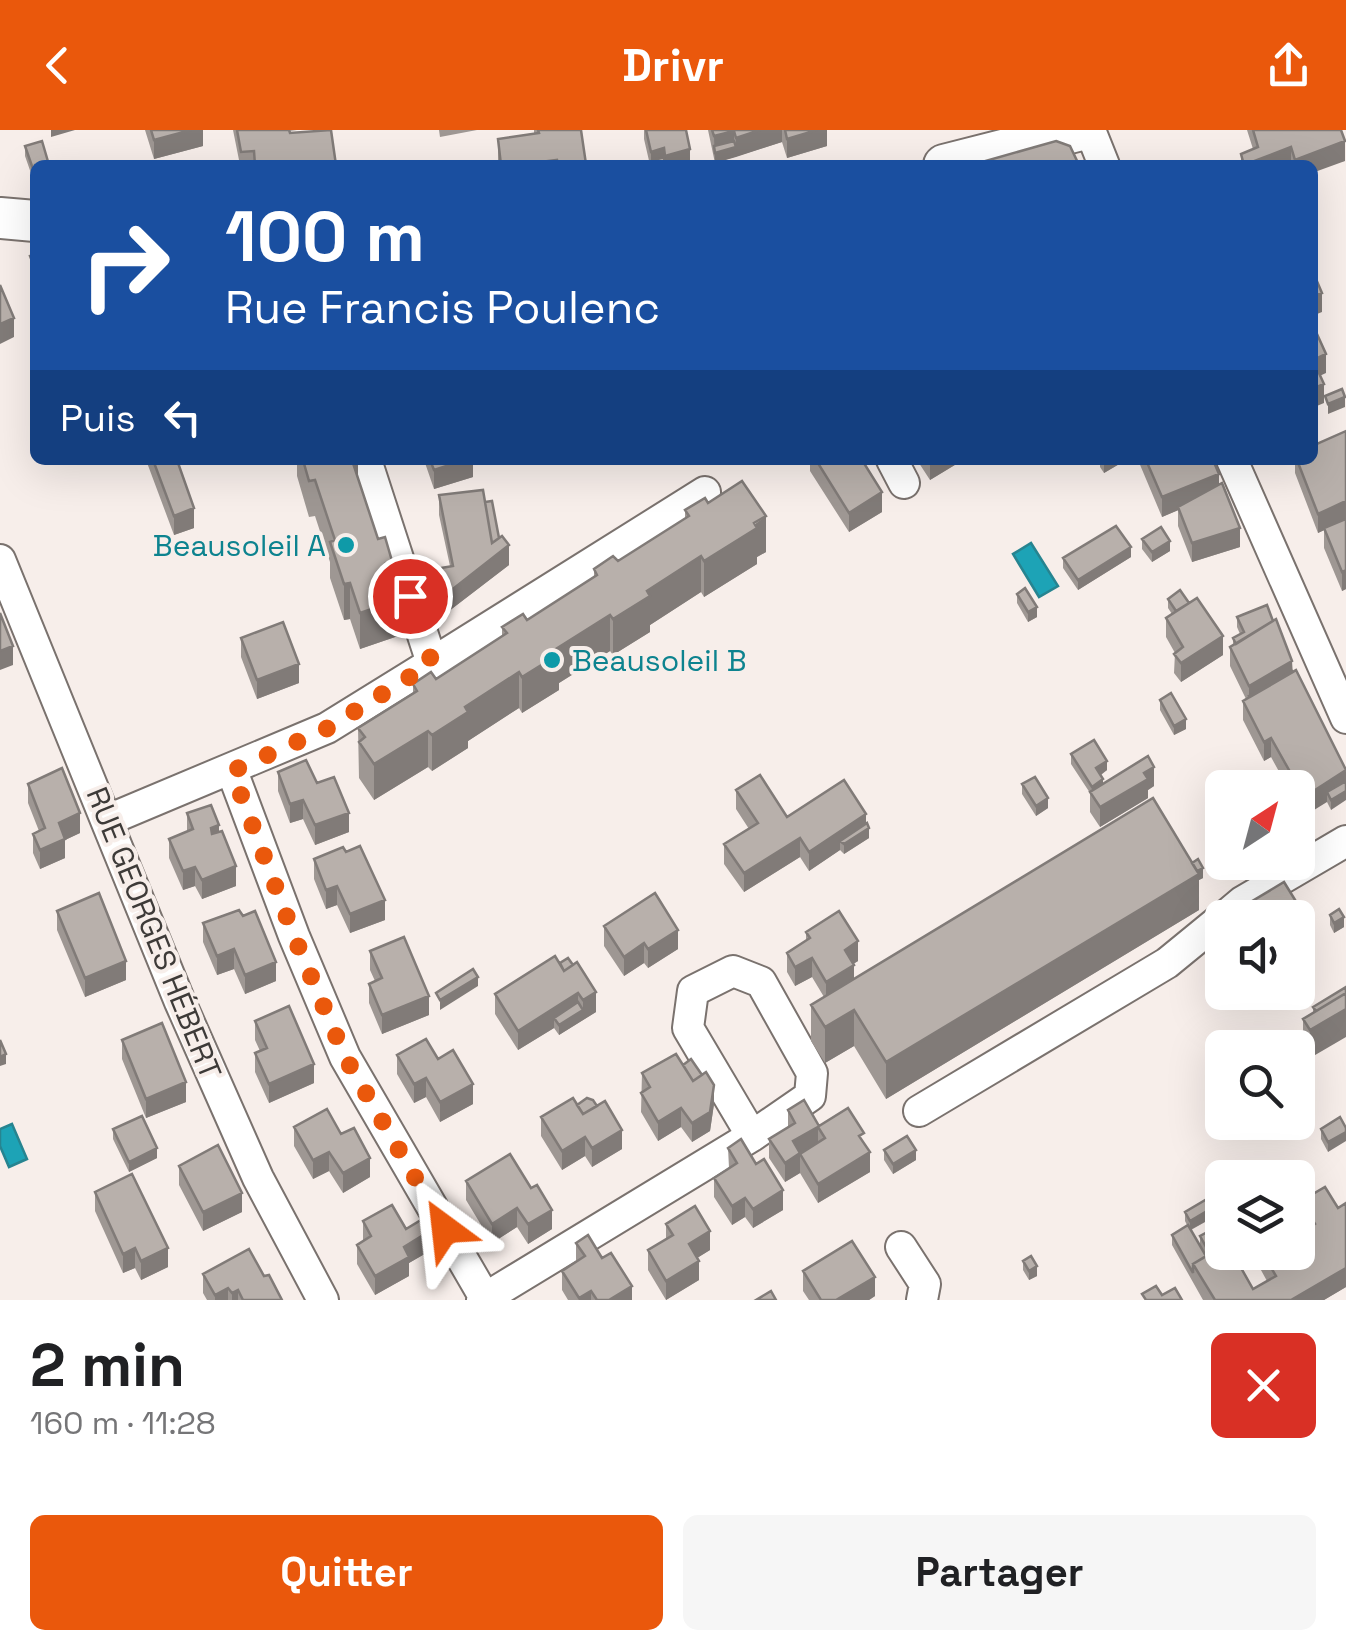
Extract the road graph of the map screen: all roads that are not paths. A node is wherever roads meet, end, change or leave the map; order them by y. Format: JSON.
{"nodes":[{"id":1,"x":1081,"y":130,"type":"edge"},
{"id":2,"x":1090,"y":130,"type":"edge"},
{"id":3,"x":964,"y":160,"type":"edge"},
{"id":4,"x":1102,"y":160,"type":"edge"},
{"id":5,"x":0,"y":218,"type":"edge"},
{"id":6,"x":30,"y":221,"type":"edge"},
{"id":7,"x":368,"y":465,"type":"edge"},
{"id":8,"x":1234,"y":465,"type":"edge"},
{"id":9,"x":705,"y":492,"type":"dead end"},
{"id":10,"x":0,"y":560,"type":"edge"},
{"id":11,"x":432,"y":663,"type":"junction"},
{"id":12,"x":1346,"y":718,"type":"edge"},
{"id":13,"x":232,"y":771,"type":"junction"},
{"id":14,"x":108,"y":820,"type":"junction"},
{"id":15,"x":1346,"y":840,"type":"edge"},
{"id":16,"x":1245,"y":900,"type":"edge"},
{"id":17,"x":1205,"y":932,"type":"edge"},
{"id":18,"x":919,"y":1111,"type":"dead end"},
{"id":19,"x":752,"y":1136,"type":"junction"},
{"id":20,"x":901,"y":1248,"type":"dead end"},
{"id":21,"x":484,"y":1299,"type":"edge"},
{"id":22,"x":322,"y":1300,"type":"edge"},
{"id":23,"x":922,"y":1300,"type":"edge"}],
"edges":[{"from":1,"to":3,"type":"street"},
{"from":2,"to":4,"type":"street"},
{"from":5,"to":6,"type":"street"},
{"from":7,"to":11,"type":"street"},
{"from":8,"to":12,"type":"street"},
{"from":9,"to":11,"type":"street"},
{"from":10,"to":14,"type":"street","name":"RUE GEORGES HÉBERT"},
{"from":11,"to":13,"type":"street"},
{"from":13,"to":14,"type":"street"},
{"from":13,"to":21,"type":"street"},
{"from":14,"to":22,"type":"street","name":"RUE GEORGES HÉBERT"},
{"from":15,"to":16,"type":"street"},
{"from":17,"to":18,"type":"street"},
{"from":19,"to":19,"type":"street"},
{"from":19,"to":21,"type":"street"},
{"from":20,"to":23,"type":"street"}]}
